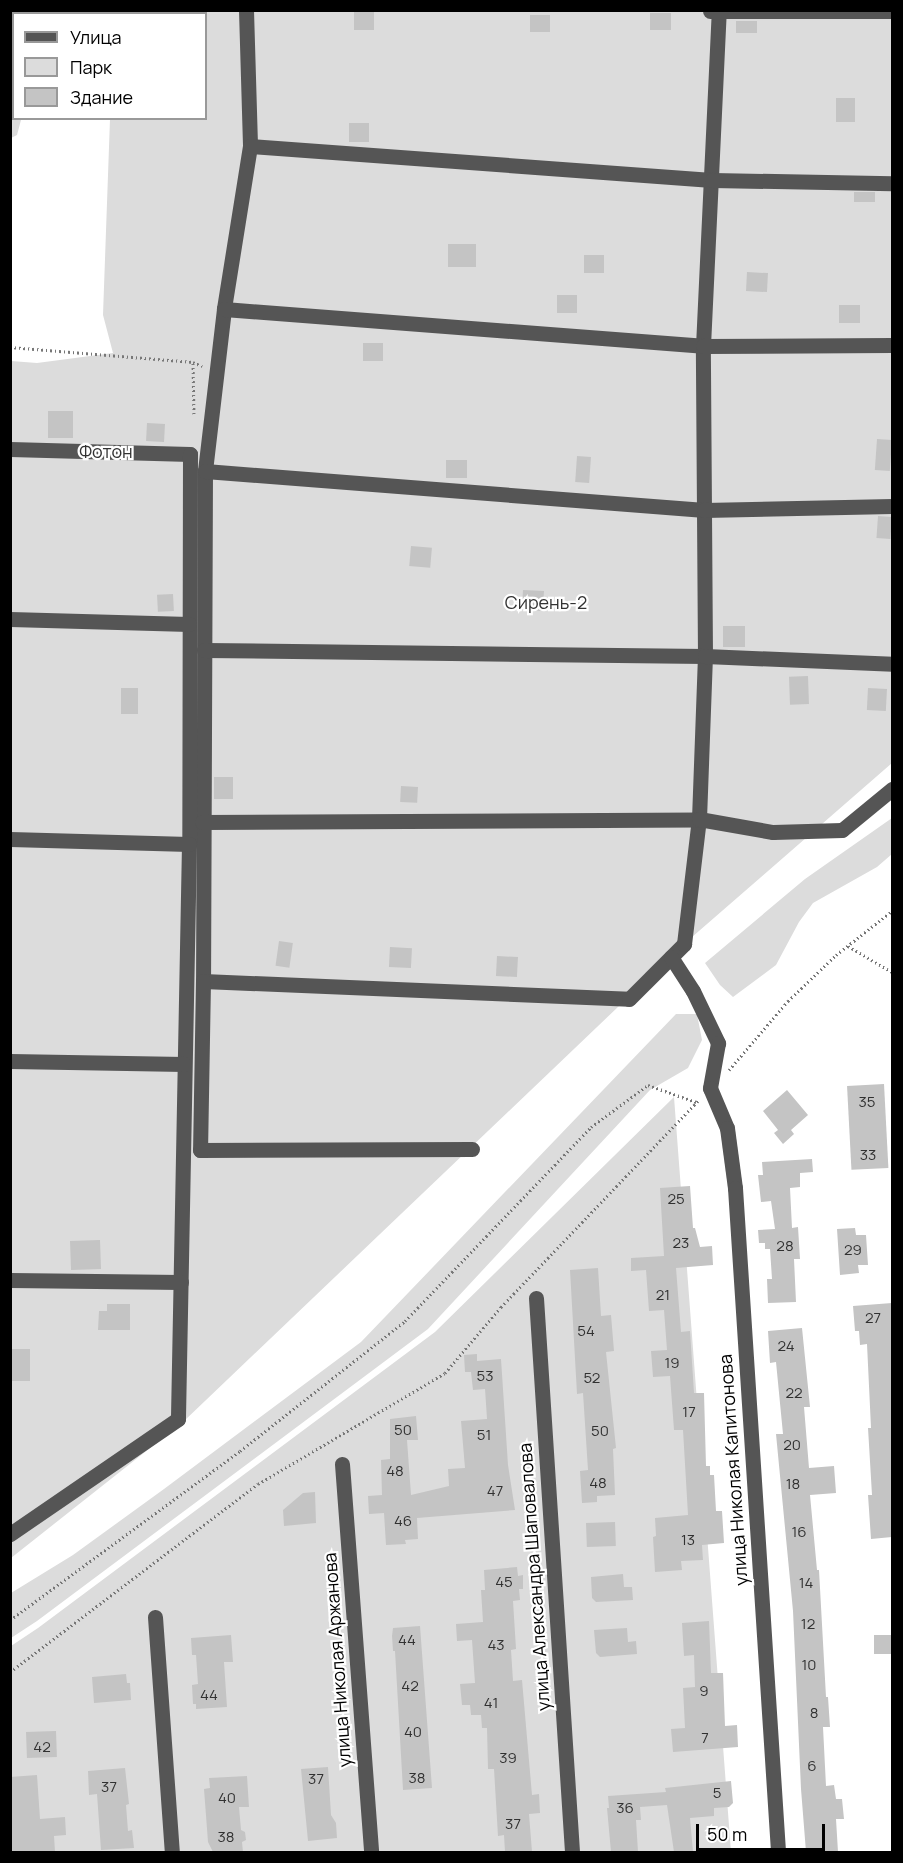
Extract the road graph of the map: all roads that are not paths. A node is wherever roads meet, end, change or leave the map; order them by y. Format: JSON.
{"nodes":[{"id":1,"x":246,"y":10,"type":"edge"},
{"id":2,"x":709,"y":10,"type":"edge"},
{"id":3,"x":720,"y":11,"type":"edge"},
{"id":4,"x":892,"y":11,"type":"edge"},
{"id":5,"x":250,"y":146,"type":"junction"},
{"id":6,"x":712,"y":180,"type":"junction"},
{"id":7,"x":892,"y":183,"type":"edge"},
{"id":8,"x":224,"y":309,"type":"junction"},
{"id":9,"x":703,"y":345,"type":"junction"},
{"id":10,"x":892,"y":345,"type":"edge"},
{"id":11,"x":10,"y":449,"type":"edge"},
{"id":12,"x":205,"y":471,"type":"junction"},
{"id":13,"x":892,"y":506,"type":"edge"},
{"id":14,"x":704,"y":510,"type":"junction"},
{"id":15,"x":10,"y":620,"type":"edge"},
{"id":16,"x":189,"y":624,"type":"junction"},
{"id":17,"x":204,"y":650,"type":"junction"},
{"id":18,"x":705,"y":657,"type":"junction"},
{"id":19,"x":892,"y":664,"type":"edge"},
{"id":20,"x":892,"y":789,"type":"edge"},
{"id":21,"x":699,"y":819,"type":"junction"},
{"id":22,"x":202,"y":822,"type":"junction"},
{"id":23,"x":10,"y":839,"type":"edge"},
{"id":24,"x":189,"y":844,"type":"junction"},
{"id":25,"x":671,"y":957,"type":"junction"},
{"id":26,"x":202,"y":981,"type":"junction"},
{"id":27,"x":10,"y":1061,"type":"edge"},
{"id":28,"x":184,"y":1064,"type":"junction"},
{"id":29,"x":472,"y":1149,"type":"dead end"},
{"id":30,"x":10,"y":1280,"type":"edge"},
{"id":31,"x":181,"y":1282,"type":"junction"},
{"id":32,"x":536,"y":1298,"type":"dead end"},
{"id":33,"x":342,"y":1464,"type":"dead end"},
{"id":34,"x":10,"y":1534,"type":"edge"},
{"id":35,"x":155,"y":1617,"type":"dead end"},
{"id":36,"x":172,"y":1852,"type":"edge"},
{"id":37,"x":371,"y":1852,"type":"edge"},
{"id":38,"x":572,"y":1852,"type":"edge"},
{"id":39,"x":778,"y":1852,"type":"edge"}],
"edges":[{"from":1,"to":5,"type":"street"},
{"from":2,"to":3,"type":"street"},
{"from":3,"to":4,"type":"street"},
{"from":3,"to":6,"type":"street"},
{"from":5,"to":6,"type":"street"},
{"from":5,"to":8,"type":"street"},
{"from":6,"to":7,"type":"street"},
{"from":6,"to":9,"type":"street"},
{"from":8,"to":9,"type":"street"},
{"from":8,"to":12,"type":"street"},
{"from":9,"to":10,"type":"street"},
{"from":9,"to":14,"type":"street"},
{"from":11,"to":16,"type":"street"},
{"from":12,"to":14,"type":"street"},
{"from":12,"to":17,"type":"street"},
{"from":13,"to":14,"type":"street"},
{"from":14,"to":18,"type":"street"},
{"from":15,"to":16,"type":"street"},
{"from":16,"to":24,"type":"street"},
{"from":17,"to":18,"type":"street"},
{"from":17,"to":22,"type":"street"},
{"from":18,"to":19,"type":"street"},
{"from":18,"to":21,"type":"street"},
{"from":20,"to":21,"type":"street"},
{"from":21,"to":22,"type":"street"},
{"from":21,"to":25,"type":"street"},
{"from":22,"to":26,"type":"street"},
{"from":23,"to":24,"type":"street"},
{"from":24,"to":28,"type":"street"},
{"from":25,"to":26,"type":"street"},
{"from":25,"to":39,"type":"street","name":"улица Николая Капитонова"},
{"from":26,"to":29,"type":"street"},
{"from":27,"to":28,"type":"street"},
{"from":28,"to":31,"type":"street"},
{"from":30,"to":31,"type":"street"},
{"from":31,"to":34,"type":"street"},
{"from":32,"to":38,"type":"street","name":"улица Александра Шаповалова"},
{"from":33,"to":37,"type":"street","name":"улица Николая Аржанова"},
{"from":35,"to":36,"type":"street"}]}
